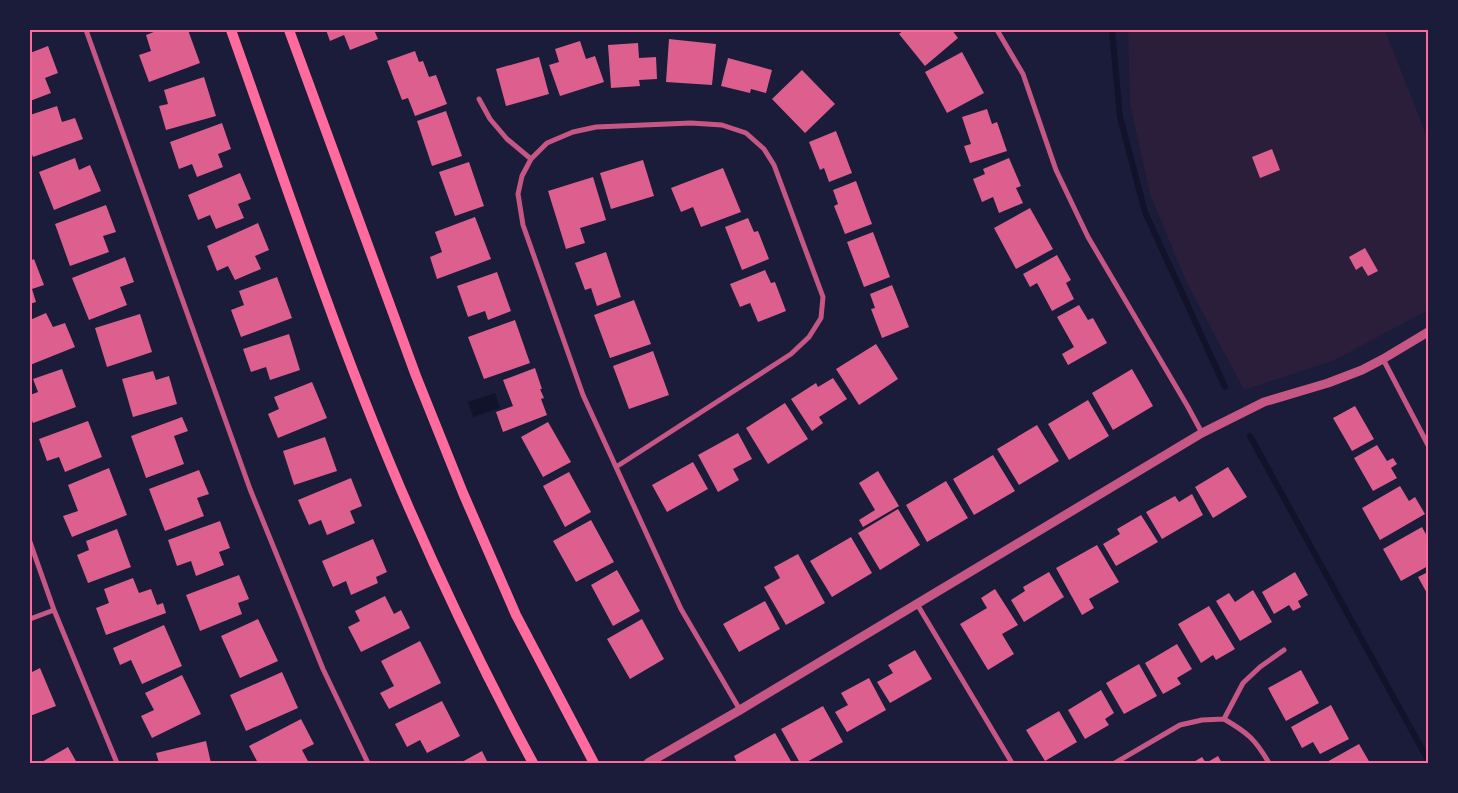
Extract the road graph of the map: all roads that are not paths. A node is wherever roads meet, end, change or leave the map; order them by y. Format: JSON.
{"nodes":[{"id":1,"x":86,"y":30,"type":"edge"},
{"id":2,"x":231,"y":30,"type":"edge"},
{"id":3,"x":289,"y":30,"type":"edge"},
{"id":4,"x":997,"y":30,"type":"edge"},
{"id":5,"x":479,"y":99,"type":"dead end"},
{"id":6,"x":531,"y":159,"type":"junction"},
{"id":7,"x":1428,"y":332,"type":"edge"},
{"id":8,"x":1383,"y":359,"type":"junction"},
{"id":9,"x":1202,"y":433,"type":"junction"},
{"id":10,"x":1428,"y":445,"type":"edge"},
{"id":11,"x":616,"y":467,"type":"junction"},
{"id":12,"x":30,"y":542,"type":"edge"},
{"id":13,"x":917,"y":604,"type":"junction"},
{"id":14,"x":54,"y":610,"type":"junction"},
{"id":15,"x":30,"y":619,"type":"edge"},
{"id":16,"x":1284,"y":650,"type":"dead end"},
{"id":17,"x":740,"y":710,"type":"junction"},
{"id":18,"x":1224,"y":719,"type":"junction"},
{"id":19,"x":116,"y":763,"type":"edge"},
{"id":20,"x":368,"y":763,"type":"edge"},
{"id":21,"x":533,"y":763,"type":"edge"},
{"id":22,"x":594,"y":763,"type":"edge"},
{"id":23,"x":648,"y":763,"type":"edge"},
{"id":24,"x":1012,"y":763,"type":"edge"},
{"id":25,"x":1115,"y":763,"type":"edge"},
{"id":26,"x":1269,"y":763,"type":"edge"}],
"edges":[{"from":1,"to":20,"type":"street"},
{"from":2,"to":21,"type":"main road"},
{"from":3,"to":22,"type":"main road"},
{"from":4,"to":9,"type":"street"},
{"from":5,"to":6,"type":"street"},
{"from":6,"to":11,"type":"street"},
{"from":6,"to":11,"type":"street"},
{"from":7,"to":8,"type":"street"},
{"from":8,"to":9,"type":"street"},
{"from":8,"to":10,"type":"street"},
{"from":9,"to":13,"type":"street"},
{"from":11,"to":17,"type":"street"},
{"from":12,"to":14,"type":"street"},
{"from":13,"to":17,"type":"street"},
{"from":13,"to":24,"type":"street"},
{"from":14,"to":15,"type":"street"},
{"from":14,"to":19,"type":"street"},
{"from":16,"to":18,"type":"street"},
{"from":17,"to":23,"type":"street"},
{"from":18,"to":25,"type":"street"},
{"from":18,"to":26,"type":"street"}]}
